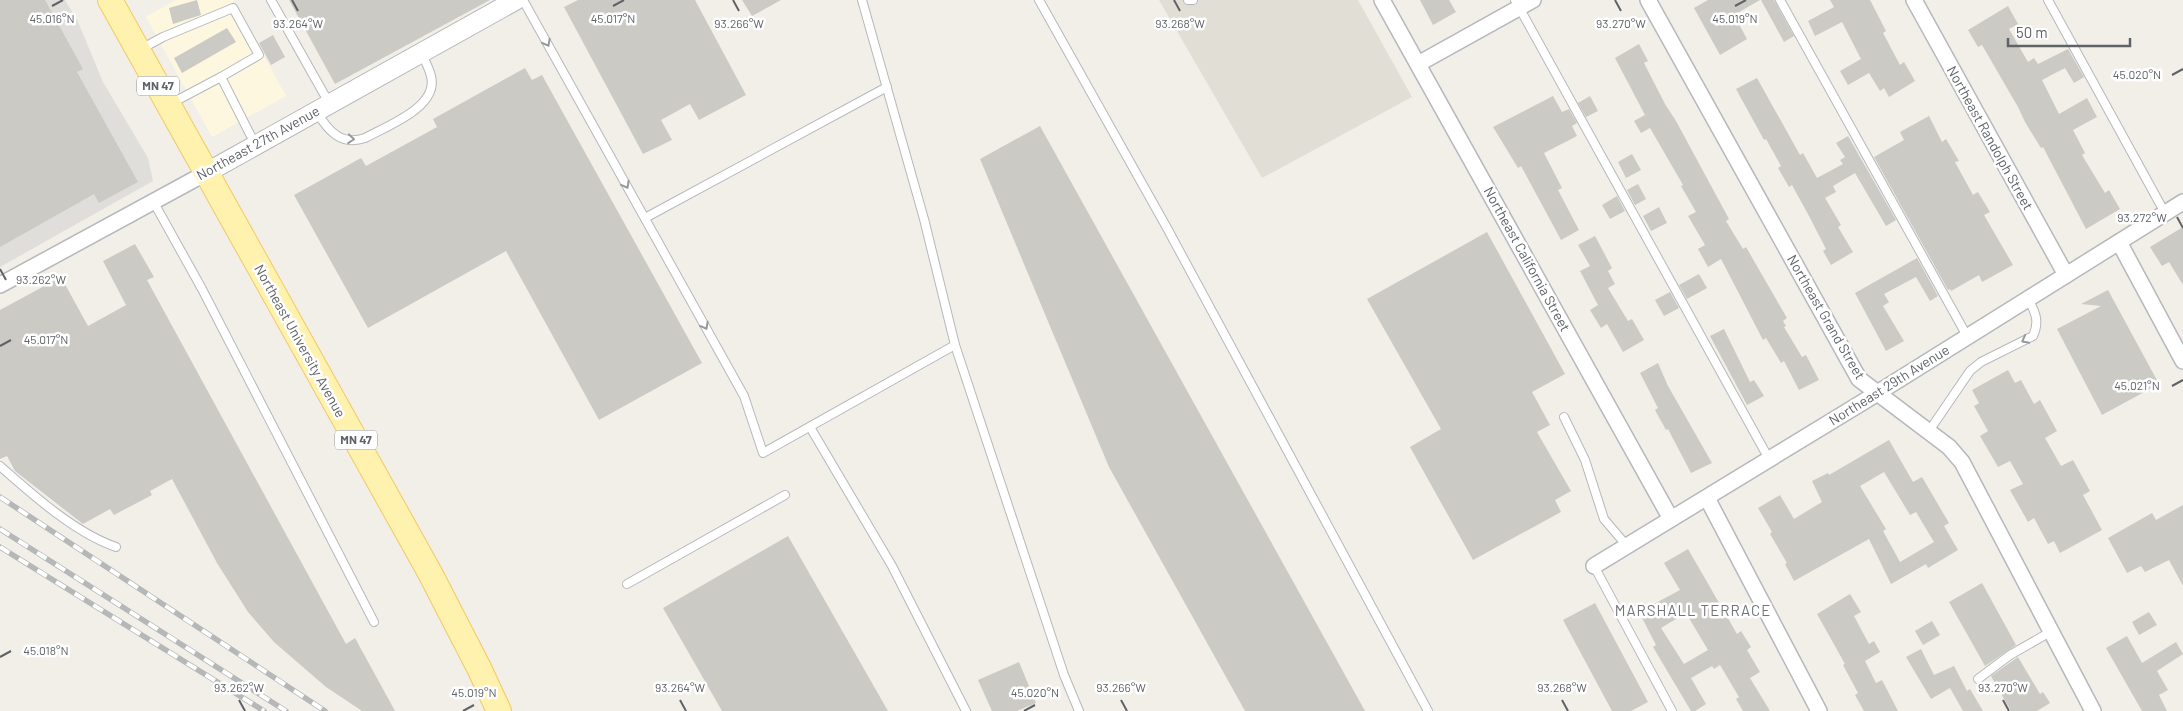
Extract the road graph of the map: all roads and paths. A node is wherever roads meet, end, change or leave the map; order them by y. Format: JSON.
{"nodes":[{"id":1,"x":110,"y":0,"type":"edge"},
{"id":2,"x":271,"y":0,"type":"edge"},
{"id":3,"x":516,"y":0,"type":"edge"},
{"id":4,"x":523,"y":0,"type":"edge"},
{"id":5,"x":862,"y":0,"type":"edge"},
{"id":6,"x":1040,"y":0,"type":"edge"},
{"id":7,"x":1188,"y":0,"type":"edge"},
{"id":8,"x":1193,"y":0,"type":"edge"},
{"id":9,"x":1382,"y":0,"type":"edge"},
{"id":10,"x":1533,"y":0,"type":"edge"},
{"id":11,"x":1648,"y":0,"type":"edge"},
{"id":12,"x":1780,"y":0,"type":"edge"},
{"id":13,"x":1914,"y":0,"type":"edge"},
{"id":14,"x":2048,"y":0,"type":"edge"},
{"id":15,"x":1517,"y":4,"type":"edge"},
{"id":16,"x":138,"y":51,"type":"junction"},
{"id":17,"x":422,"y":52,"type":"junction"},
{"id":18,"x":1418,"y":64,"type":"junction"},
{"id":19,"x":221,"y":77,"type":"junction"},
{"id":20,"x":886,"y":87,"type":"junction"},
{"id":21,"x":169,"y":105,"type":"junction"},
{"id":22,"x":322,"y":107,"type":"junction"},
{"id":23,"x":255,"y":144,"type":"junction"},
{"id":24,"x":206,"y":173,"type":"junction"},
{"id":25,"x":152,"y":201,"type":"junction"},
{"id":26,"x":2183,"y":202,"type":"edge"},
{"id":27,"x":2165,"y":213,"type":"junction"},
{"id":28,"x":645,"y":218,"type":"junction"},
{"id":29,"x":2118,"y":242,"type":"junction"},
{"id":30,"x":2066,"y":275,"type":"junction"},
{"id":31,"x":0,"y":285,"type":"edge"},
{"id":32,"x":2028,"y":298,"type":"junction"},
{"id":33,"x":1967,"y":336,"type":"junction"},
{"id":34,"x":955,"y":345,"type":"junction"},
{"id":35,"x":2183,"y":361,"type":"edge"},
{"id":36,"x":1877,"y":393,"type":"junction"},
{"id":37,"x":1564,"y":417,"type":"dead end"},
{"id":38,"x":810,"y":427,"type":"junction"},
{"id":39,"x":1929,"y":431,"type":"junction"},
{"id":40,"x":1769,"y":459,"type":"junction"},
{"id":41,"x":0,"y":466,"type":"edge"},
{"id":42,"x":785,"y":495,"type":"dead end"},
{"id":43,"x":1707,"y":498,"type":"junction"},
{"id":44,"x":1671,"y":518,"type":"junction"},
{"id":45,"x":1627,"y":546,"type":"junction"},
{"id":46,"x":116,"y":547,"type":"dead end"},
{"id":47,"x":1594,"y":566,"type":"joint"},
{"id":48,"x":626,"y":584,"type":"dead end"},
{"id":49,"x":374,"y":622,"type":"dead end"},
{"id":50,"x":2052,"y":631,"type":"junction"},
{"id":51,"x":1978,"y":679,"type":"dead end"},
{"id":52,"x":499,"y":711,"type":"edge"},
{"id":53,"x":966,"y":711,"type":"edge"},
{"id":54,"x":1079,"y":711,"type":"edge"},
{"id":55,"x":1428,"y":711,"type":"edge"},
{"id":56,"x":1672,"y":711,"type":"edge"},
{"id":57,"x":1819,"y":711,"type":"edge"},
{"id":58,"x":2094,"y":711,"type":"edge"}],
"edges":[{"from":1,"to":16,"type":"main road","name":"Northeast University Avenue","number":"MN 47"},
{"from":2,"to":22,"type":"lane"},
{"from":3,"to":17,"type":"street","name":"Northeast 27th Avenue"},
{"from":4,"to":28,"type":"lane","one_way":true},
{"from":5,"to":20,"type":"lane"},
{"from":6,"to":55,"type":"lane"},
{"from":7,"to":8,"type":"lane"},
{"from":9,"to":18,"type":"street","name":"Northeast California Street"},
{"from":10,"to":15,"type":"street"},
{"from":11,"to":36,"type":"street","name":"Northeast Grand Street"},
{"from":12,"to":33,"type":"lane"},
{"from":13,"to":30,"type":"street","name":"Northeast Randolph Street"},
{"from":14,"to":27,"type":"lane"},
{"from":15,"to":18,"type":"street"},
{"from":15,"to":40,"type":"lane"},
{"from":16,"to":19,"type":"lane"},
{"from":16,"to":21,"type":"main road","name":"Northeast University Avenue","number":"MN 47"},
{"from":17,"to":22,"type":"street","name":"Northeast 27th Avenue"},
{"from":22,"to":17,"type":"lane","one_way":true},
{"from":18,"to":44,"type":"street","name":"Northeast California Street"},
{"from":19,"to":21,"type":"lane"},
{"from":19,"to":23,"type":"lane"},
{"from":20,"to":28,"type":"lane"},
{"from":20,"to":34,"type":"lane"},
{"from":21,"to":24,"type":"main road","name":"Northeast University Avenue","number":"MN 47"},
{"from":22,"to":23,"type":"street","name":"Northeast 27th Avenue"},
{"from":23,"to":24,"type":"street","name":"Northeast 27th Avenue"},
{"from":24,"to":25,"type":"street","name":"Northeast 27th Avenue"},
{"from":24,"to":52,"type":"main road","name":"Northeast University Avenue","number":"MN 47"},
{"from":25,"to":31,"type":"street","name":"Northeast 27th Avenue"},
{"from":25,"to":49,"type":"lane"},
{"from":26,"to":27,"type":"street","name":"Northeast 29th Avenue"},
{"from":27,"to":29,"type":"street","name":"Northeast 29th Avenue"},
{"from":28,"to":38,"type":"lane","one_way":true},
{"from":29,"to":30,"type":"street","name":"Northeast 29th Avenue"},
{"from":29,"to":35,"type":"street"},
{"from":30,"to":32,"type":"street","name":"Northeast 29th Avenue"},
{"from":32,"to":33,"type":"street","name":"Northeast 29th Avenue"},
{"from":32,"to":39,"type":"lane","one_way":true},
{"from":33,"to":36,"type":"street","name":"Northeast 29th Avenue"},
{"from":34,"to":38,"type":"lane"},
{"from":34,"to":54,"type":"lane"},
{"from":36,"to":39,"type":"street","name":"Northeast Grand Street"},
{"from":36,"to":40,"type":"street","name":"Northeast 29th Avenue"},
{"from":37,"to":45,"type":"lane"},
{"from":38,"to":53,"type":"lane"},
{"from":39,"to":50,"type":"street","name":"Northeast Grand Street"},
{"from":40,"to":43,"type":"street","name":"Northeast 29th Avenue"},
{"from":41,"to":46,"type":"lane"},
{"from":42,"to":48,"type":"lane"},
{"from":43,"to":44,"type":"street","name":"Northeast 29th Avenue"},
{"from":43,"to":57,"type":"street"},
{"from":44,"to":45,"type":"street","name":"Northeast 29th Avenue"},
{"from":45,"to":47,"type":"street","name":"Northeast 29th Avenue"},
{"from":47,"to":56,"type":"lane"},
{"from":50,"to":51,"type":"lane"},
{"from":50,"to":58,"type":"street","name":"Northeast Grand Street"}]}
